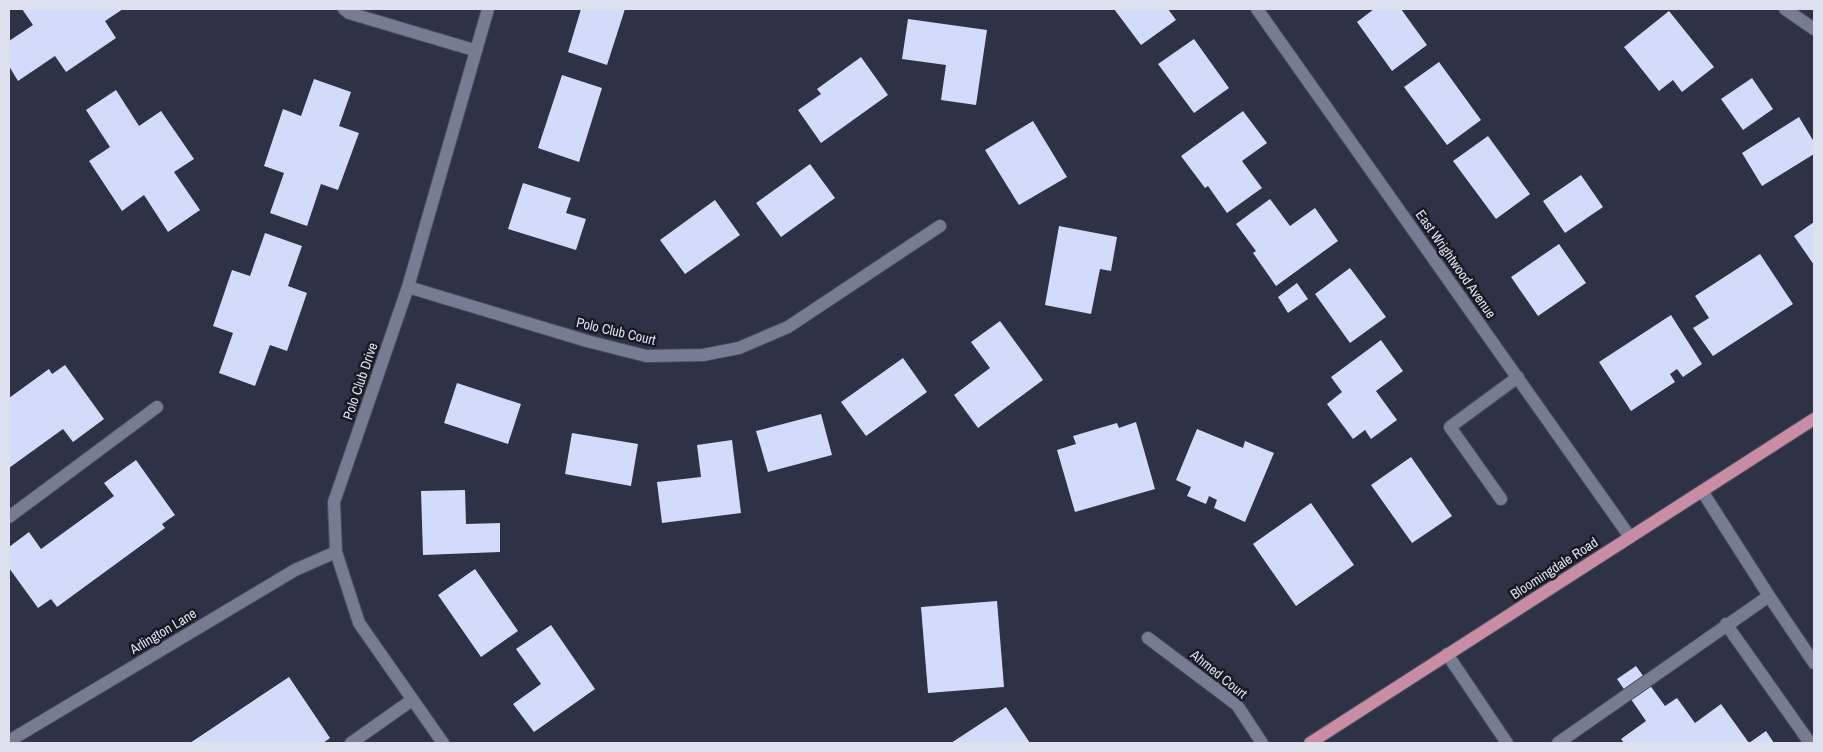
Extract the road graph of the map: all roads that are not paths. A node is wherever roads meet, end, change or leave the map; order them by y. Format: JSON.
{"nodes":[{"id":1,"x":344,"y":9,"type":"edge"},
{"id":2,"x":488,"y":9,"type":"edge"},
{"id":3,"x":1257,"y":9,"type":"edge"},
{"id":4,"x":1785,"y":9,"type":"edge"},
{"id":5,"x":1814,"y":29,"type":"edge"},
{"id":6,"x":474,"y":50,"type":"junction"},
{"id":7,"x":940,"y":226,"type":"dead end"},
{"id":8,"x":408,"y":287,"type":"junction"},
{"id":9,"x":1518,"y":377,"type":"junction"},
{"id":10,"x":157,"y":407,"type":"dead end"},
{"id":11,"x":1814,"y":419,"type":"edge"},
{"id":12,"x":1702,"y":491,"type":"junction"},
{"id":13,"x":1500,"y":499,"type":"dead end"},
{"id":14,"x":9,"y":517,"type":"edge"},
{"id":15,"x":1630,"y":537,"type":"junction"},
{"id":16,"x":336,"y":552,"type":"junction"},
{"id":17,"x":1769,"y":596,"type":"junction"},
{"id":18,"x":1726,"y":624,"type":"junction"},
{"id":19,"x":1148,"y":638,"type":"dead end"},
{"id":20,"x":1447,"y":654,"type":"junction"},
{"id":21,"x":1814,"y":663,"type":"edge"},
{"id":22,"x":412,"y":700,"type":"junction"},
{"id":23,"x":9,"y":741,"type":"edge"},
{"id":24,"x":351,"y":743,"type":"edge"},
{"id":25,"x":443,"y":743,"type":"edge"},
{"id":26,"x":1262,"y":743,"type":"edge"},
{"id":27,"x":1310,"y":743,"type":"edge"},
{"id":28,"x":1507,"y":743,"type":"edge"},
{"id":29,"x":1558,"y":743,"type":"edge"},
{"id":30,"x":1810,"y":743,"type":"edge"}],
"edges":[{"from":1,"to":6,"type":"street"},
{"from":2,"to":6,"type":"street","name":"Polo Club Drive"},
{"from":3,"to":9,"type":"street","name":"East Wrightwood Avenue"},
{"from":4,"to":5,"type":"street"},
{"from":6,"to":8,"type":"street","name":"Polo Club Drive"},
{"from":7,"to":8,"type":"street","name":"Polo Club Court"},
{"from":8,"to":16,"type":"street","name":"Polo Club Drive"},
{"from":9,"to":13,"type":"street"},
{"from":9,"to":15,"type":"street","name":"East Wrightwood Avenue"},
{"from":10,"to":14,"type":"street"},
{"from":11,"to":12,"type":"main road","name":"Bloomingdale Road"},
{"from":12,"to":15,"type":"main road","name":"Bloomingdale Road"},
{"from":12,"to":17,"type":"street"},
{"from":15,"to":20,"type":"main road","name":"Bloomingdale Road"},
{"from":16,"to":22,"type":"street","name":"Polo Club Drive"},
{"from":16,"to":23,"type":"street","name":"Arlington Lane"},
{"from":17,"to":18,"type":"street"},
{"from":17,"to":21,"type":"street"},
{"from":18,"to":29,"type":"street"},
{"from":18,"to":30,"type":"street"},
{"from":19,"to":26,"type":"street","name":"Ahmed Court"},
{"from":20,"to":27,"type":"main road","name":"Bloomingdale Road"},
{"from":20,"to":28,"type":"street"},
{"from":22,"to":24,"type":"street"},
{"from":22,"to":25,"type":"street","name":"Polo Club Drive"}]}
